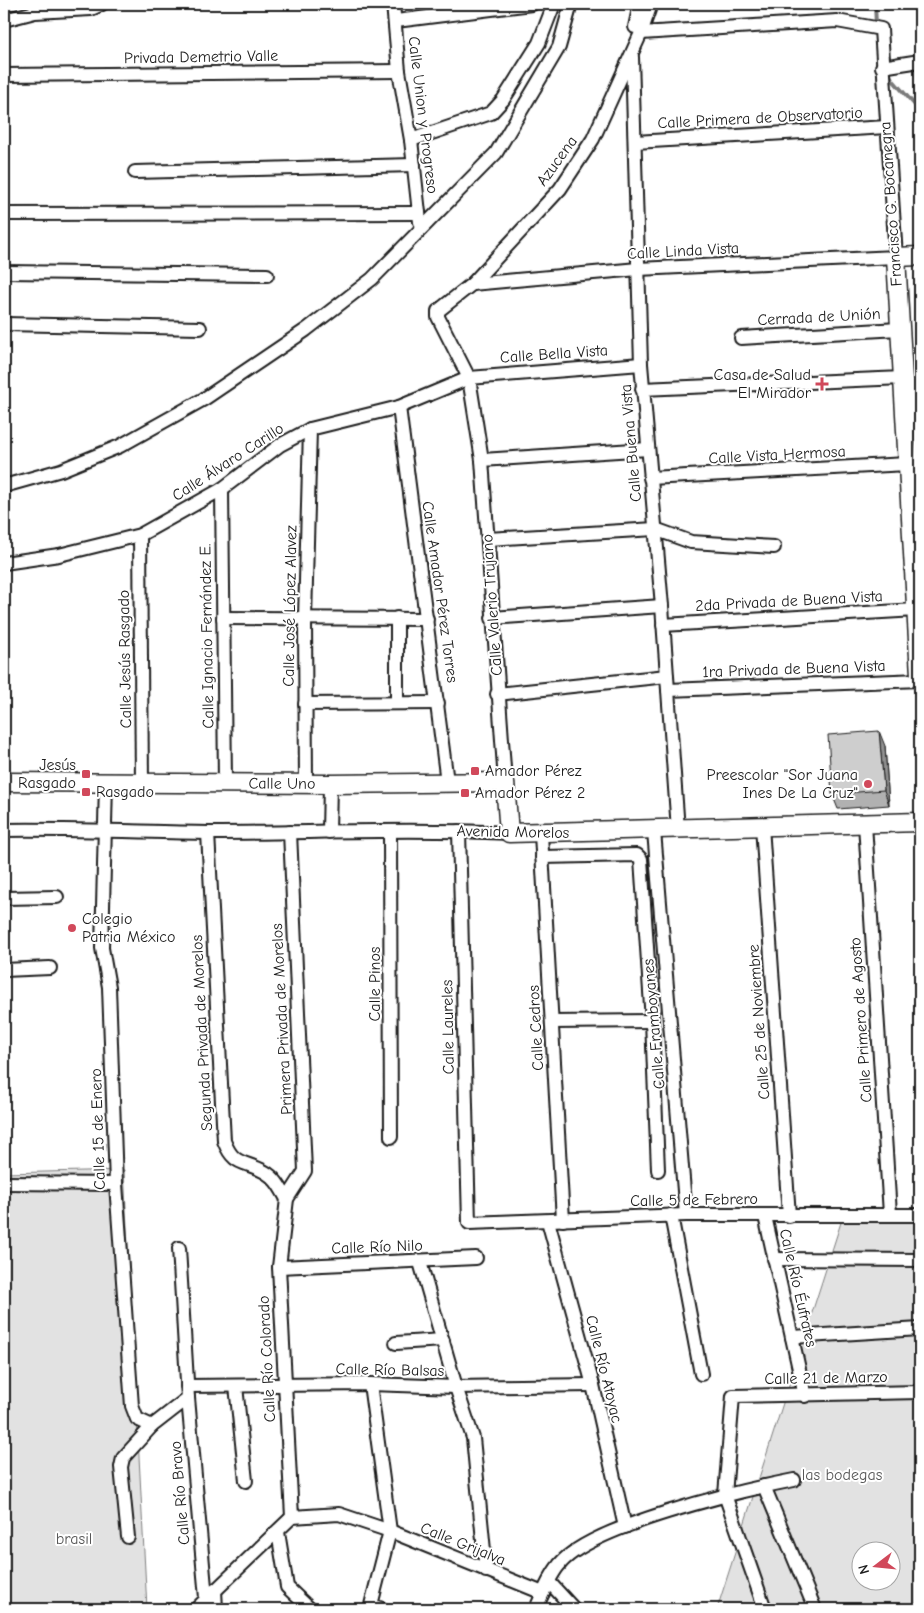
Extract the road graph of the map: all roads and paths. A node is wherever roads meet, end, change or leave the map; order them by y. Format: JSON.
{"nodes":[{"id":1,"x":102,"y":4,"type":"edge"},
{"id":2,"x":393,"y":4,"type":"edge"},
{"id":3,"x":532,"y":4,"type":"edge"},
{"id":4,"x":554,"y":4,"type":"edge"},
{"id":5,"x":571,"y":4,"type":"edge"},
{"id":6,"x":640,"y":4,"type":"edge"},
{"id":7,"x":651,"y":4,"type":"edge"},
{"id":8,"x":4,"y":20,"type":"edge"},
{"id":9,"x":396,"y":21,"type":"junction"},
{"id":10,"x":641,"y":33,"type":"junction"},
{"id":11,"x":632,"y":53,"type":"junction"},
{"id":12,"x":920,"y":61,"type":"edge"},
{"id":13,"x":882,"y":67,"type":"junction"},
{"id":14,"x":399,"y":71,"type":"junction"},
{"id":15,"x":4,"y":75,"type":"edge"},
{"id":16,"x":887,"y":127,"type":"junction"},
{"id":17,"x":411,"y":140,"type":"junction"},
{"id":18,"x":635,"y":142,"type":"junction"},
{"id":19,"x":414,"y":165,"type":"junction"},
{"id":20,"x":135,"y":172,"type":"dead end"},
{"id":21,"x":419,"y":213,"type":"junction"},
{"id":22,"x":4,"y":214,"type":"edge"},
{"id":23,"x":421,"y":230,"type":"junction"},
{"id":24,"x":920,"y":256,"type":"edge"},
{"id":25,"x":896,"y":257,"type":"junction"},
{"id":26,"x":638,"y":269,"type":"junction"},
{"id":27,"x":4,"y":272,"type":"edge"},
{"id":28,"x":267,"y":275,"type":"dead end"},
{"id":29,"x":472,"y":284,"type":"junction"},
{"id":30,"x":444,"y":306,"type":"joint"},
{"id":31,"x":4,"y":324,"type":"edge"},
{"id":32,"x":200,"y":328,"type":"dead end"},
{"id":33,"x":899,"y":329,"type":"junction"},
{"id":34,"x":741,"y":338,"type":"dead end"},
{"id":35,"x":641,"y":364,"type":"junction"},
{"id":36,"x":469,"y":378,"type":"junction"},
{"id":37,"x":903,"y":378,"type":"junction"},
{"id":38,"x":642,"y":389,"type":"junction"},
{"id":39,"x":920,"y":392,"type":"edge"},
{"id":40,"x":399,"y":407,"type":"junction"},
{"id":41,"x":310,"y":430,"type":"junction"},
{"id":42,"x":648,"y":449,"type":"junction"},
{"id":43,"x":482,"y":460,"type":"junction"},
{"id":44,"x":906,"y":464,"type":"junction"},
{"id":45,"x":650,"y":478,"type":"junction"},
{"id":46,"x":4,"y":486,"type":"edge"},
{"id":47,"x":222,"y":489,"type":"junction"},
{"id":48,"x":914,"y":491,"type":"edge"},
{"id":49,"x":655,"y":529,"type":"junction"},
{"id":50,"x":140,"y":535,"type":"junction"},
{"id":51,"x":488,"y":539,"type":"junction"},
{"id":52,"x":774,"y":547,"type":"dead end"},
{"id":53,"x":4,"y":563,"type":"edge"},
{"id":54,"x":662,"y":606,"type":"junction"},
{"id":55,"x":918,"y":611,"type":"edge"},
{"id":56,"x":223,"y":618,"type":"junction"},
{"id":57,"x":397,"y":618,"type":"junction"},
{"id":58,"x":492,"y":618,"type":"junction"},
{"id":59,"x":305,"y":619,"type":"junction"},
{"id":60,"x":427,"y":619,"type":"junction"},
{"id":61,"x":663,"y":625,"type":"junction"},
{"id":62,"x":920,"y":674,"type":"edge"},
{"id":63,"x":667,"y":676,"type":"junction"},
{"id":64,"x":920,"y":680,"type":"edge"},
{"id":65,"x":668,"y":690,"type":"junction"},
{"id":66,"x":497,"y":694,"type":"junction"},
{"id":67,"x":397,"y":702,"type":"junction"},
{"id":68,"x":438,"y":703,"type":"junction"},
{"id":69,"x":305,"y":704,"type":"junction"},
{"id":70,"x":4,"y":782,"type":"edge"},
{"id":71,"x":446,"y":782,"type":"junction"},
{"id":72,"x":505,"y":782,"type":"junction"},
{"id":73,"x":106,"y":783,"type":"junction"},
{"id":74,"x":142,"y":783,"type":"junction"},
{"id":75,"x":225,"y":783,"type":"junction"},
{"id":76,"x":306,"y":783,"type":"junction"},
{"id":77,"x":330,"y":784,"type":"junction"},
{"id":78,"x":920,"y":822,"type":"edge"},
{"id":79,"x":865,"y":824,"type":"junction"},
{"id":80,"x":762,"y":826,"type":"junction"},
{"id":81,"x":106,"y":829,"type":"junction"},
{"id":82,"x":4,"y":830,"type":"edge"},
{"id":83,"x":678,"y":830,"type":"junction"},
{"id":84,"x":390,"y":831,"type":"junction"},
{"id":85,"x":459,"y":831,"type":"junction"},
{"id":86,"x":654,"y":831,"type":"junction"},
{"id":87,"x":290,"y":832,"type":"junction"},
{"id":88,"x":329,"y":832,"type":"junction"},
{"id":89,"x":208,"y":833,"type":"junction"},
{"id":90,"x":509,"y":833,"type":"junction"},
{"id":91,"x":541,"y":834,"type":"junction"},
{"id":92,"x":542,"y":857,"type":"junction"},
{"id":93,"x":56,"y":897,"type":"dead end"},
{"id":94,"x":4,"y":898,"type":"edge"},
{"id":95,"x":50,"y":968,"type":"dead end"},
{"id":96,"x":4,"y":970,"type":"edge"},
{"id":97,"x":652,"y":1021,"type":"junction"},
{"id":98,"x":552,"y":1022,"type":"junction"},
{"id":99,"x":391,"y":1137,"type":"dead end"},
{"id":100,"x":658,"y":1170,"type":"dead end"},
{"id":101,"x":4,"y":1183,"type":"edge"},
{"id":102,"x":116,"y":1184,"type":"junction"},
{"id":103,"x":286,"y":1199,"type":"junction"},
{"id":104,"x":890,"y":1214,"type":"junction"},
{"id":105,"x":671,"y":1215,"type":"junction"},
{"id":106,"x":686,"y":1215,"type":"junction"},
{"id":107,"x":920,"y":1215,"type":"edge"},
{"id":108,"x":765,"y":1216,"type":"junction"},
{"id":109,"x":789,"y":1216,"type":"junction"},
{"id":110,"x":548,"y":1220,"type":"junction"},
{"id":111,"x":563,"y":1220,"type":"junction"},
{"id":112,"x":469,"y":1222,"type":"joint"},
{"id":113,"x":179,"y":1248,"type":"dead end"},
{"id":114,"x":476,"y":1258,"type":"dead end"},
{"id":115,"x":774,"y":1259,"type":"junction"},
{"id":116,"x":920,"y":1260,"type":"edge"},
{"id":117,"x":420,"y":1262,"type":"junction"},
{"id":118,"x":279,"y":1267,"type":"junction"},
{"id":119,"x":920,"y":1329,"type":"edge"},
{"id":120,"x":792,"y":1337,"type":"junction"},
{"id":121,"x":443,"y":1340,"type":"junction"},
{"id":122,"x":396,"y":1343,"type":"dead end"},
{"id":123,"x":701,"y":1374,"type":"dead end"},
{"id":124,"x":370,"y":1384,"type":"junction"},
{"id":125,"x":285,"y":1385,"type":"junction"},
{"id":126,"x":236,"y":1386,"type":"junction"},
{"id":127,"x":593,"y":1386,"type":"junction"},
{"id":128,"x":456,"y":1387,"type":"junction"},
{"id":129,"x":187,"y":1392,"type":"junction"},
{"id":130,"x":920,"y":1392,"type":"edge"},
{"id":131,"x":805,"y":1396,"type":"junction"},
{"id":132,"x":148,"y":1425,"type":"junction"},
{"id":133,"x":794,"y":1480,"type":"dead end"},
{"id":134,"x":246,"y":1481,"type":"dead end"},
{"id":135,"x":764,"y":1486,"type":"junction"},
{"id":136,"x":725,"y":1495,"type":"junction"},
{"id":137,"x":292,"y":1517,"type":"junction"},
{"id":138,"x":625,"y":1527,"type":"junction"},
{"id":139,"x":278,"y":1532,"type":"junction"},
{"id":140,"x":390,"y":1532,"type":"junction"},
{"id":141,"x":128,"y":1537,"type":"dead end"},
{"id":142,"x":486,"y":1571,"type":"junction"},
{"id":143,"x":546,"y":1587,"type":"junction"},
{"id":144,"x":210,"y":1594,"type":"junction"},
{"id":145,"x":196,"y":1609,"type":"edge"},
{"id":146,"x":216,"y":1609,"type":"edge"},
{"id":147,"x":310,"y":1609,"type":"edge"},
{"id":148,"x":382,"y":1609,"type":"edge"},
{"id":149,"x":536,"y":1609,"type":"edge"},
{"id":150,"x":574,"y":1609,"type":"edge"},
{"id":151,"x":765,"y":1609,"type":"edge"},
{"id":152,"x":815,"y":1609,"type":"edge"}],
"edges":[{"from":1,"to":8,"type":"street"},
{"from":2,"to":9,"type":"street","name":"Calle Union y Progreso"},
{"from":3,"to":9,"type":"street"},
{"from":4,"to":17,"type":"street"},
{"from":5,"to":23,"type":"street"},
{"from":6,"to":11,"type":"street"},
{"from":7,"to":10,"type":"street","name":"Azucena"},
{"from":9,"to":14,"type":"street","name":"Calle Union y Progreso"},
{"from":10,"to":11,"type":"street","name":"Azucena"},
{"from":10,"to":13,"type":"street","name":"Francisco G. Bocanegra"},
{"from":11,"to":18,"type":"street","name":"Calle Buena Vista"},
{"from":11,"to":29,"type":"street","name":"Azucena"},
{"from":12,"to":13,"type":"street"},
{"from":13,"to":16,"type":"street","name":"Francisco G. Bocanegra"},
{"from":14,"to":15,"type":"street","name":"Privada Demetrio Valle"},
{"from":14,"to":17,"type":"street","name":"Calle Union y Progreso"},
{"from":16,"to":18,"type":"street","name":"Calle Primera de Observatorio"},
{"from":16,"to":25,"type":"street","name":"Francisco G. Bocanegra"},
{"from":17,"to":19,"type":"street","name":"Calle Union y Progreso"},
{"from":18,"to":26,"type":"street","name":"Calle Buena Vista"},
{"from":19,"to":20,"type":"street"},
{"from":19,"to":21,"type":"street","name":"Calle Union y Progreso"},
{"from":21,"to":22,"type":"street"},
{"from":21,"to":23,"type":"street","name":"Calle Union y Progreso"},
{"from":23,"to":46,"type":"street"},
{"from":24,"to":25,"type":"street"},
{"from":25,"to":26,"type":"street","name":"Calle Linda Vista"},
{"from":25,"to":33,"type":"street","name":"Francisco G. Bocanegra"},
{"from":26,"to":29,"type":"street","name":"Calle Linda Vista"},
{"from":26,"to":35,"type":"street","name":"Calle Buena Vista"},
{"from":27,"to":28,"type":"street"},
{"from":29,"to":30,"type":"street","name":"Azucena"},
{"from":30,"to":36,"type":"street","name":"Calle Valerio Trujano"},
{"from":31,"to":32,"type":"street"},
{"from":33,"to":34,"type":"street","name":"Cerrada de Unión"},
{"from":33,"to":37,"type":"street","name":"Francisco G. Bocanegra"},
{"from":35,"to":36,"type":"street","name":"Calle Bella Vista"},
{"from":35,"to":38,"type":"street","name":"Calle Buena Vista"},
{"from":36,"to":40,"type":"street","name":"Calle Álvaro Carillo"},
{"from":36,"to":43,"type":"street","name":"Calle Valerio Trujano"},
{"from":37,"to":38,"type":"street"},
{"from":37,"to":39,"type":"street"},
{"from":37,"to":44,"type":"street","name":"Francisco G. Bocanegra"},
{"from":38,"to":42,"type":"street","name":"Calle Buena Vista"},
{"from":40,"to":41,"type":"street","name":"Calle Álvaro Carillo"},
{"from":40,"to":60,"type":"street","name":"Calle Amador Pérez Torres"},
{"from":41,"to":47,"type":"street","name":"Calle Álvaro Carillo"},
{"from":41,"to":59,"type":"street","name":"Calle José López Alavez"},
{"from":42,"to":43,"type":"street"},
{"from":42,"to":45,"type":"street","name":"Calle Buena Vista"},
{"from":43,"to":51,"type":"street","name":"Calle Valerio Trujano"},
{"from":44,"to":45,"type":"street","name":"Calle Vista Hermosa"},
{"from":44,"to":48,"type":"street","name":"Francisco G. Bocanegra"},
{"from":45,"to":49,"type":"street","name":"Calle Buena Vista"},
{"from":47,"to":50,"type":"street","name":"Calle Álvaro Carillo"},
{"from":47,"to":56,"type":"street","name":"Calle Ignacio Fernández E."},
{"from":48,"to":55,"type":"street","name":"Francisco G. Bocanegra"},
{"from":49,"to":51,"type":"street"},
{"from":49,"to":52,"type":"street"},
{"from":49,"to":54,"type":"street","name":"Calle Buena Vista"},
{"from":50,"to":53,"type":"street","name":"Calle Álvaro Carillo"},
{"from":50,"to":74,"type":"street","name":"Calle Jesús Rasgado"},
{"from":51,"to":58,"type":"street","name":"Calle Valerio Trujano"},
{"from":54,"to":58,"type":"street"},
{"from":54,"to":61,"type":"street","name":"Calle Buena Vista"},
{"from":55,"to":61,"type":"street","name":"2da Privada de Buena Vista"},
{"from":55,"to":62,"type":"street","name":"Francisco G. Bocanegra"},
{"from":56,"to":59,"type":"street"},
{"from":56,"to":75,"type":"street","name":"Calle Ignacio Fernández E."},
{"from":57,"to":59,"type":"street"},
{"from":57,"to":60,"type":"street"},
{"from":57,"to":67,"type":"street"},
{"from":58,"to":66,"type":"street","name":"Calle Valerio Trujano"},
{"from":59,"to":69,"type":"street","name":"Calle José López Alavez"},
{"from":60,"to":68,"type":"street","name":"Calle Amador Pérez Torres"},
{"from":61,"to":63,"type":"street","name":"Calle Buena Vista"},
{"from":63,"to":65,"type":"street","name":"Calle Buena Vista"},
{"from":63,"to":66,"type":"street"},
{"from":64,"to":65,"type":"street","name":"1ra Privada de Buena Vista"},
{"from":65,"to":83,"type":"street","name":"Calle Buena Vista"},
{"from":66,"to":72,"type":"street","name":"Calle Valerio Trujano"},
{"from":67,"to":68,"type":"street"},
{"from":67,"to":69,"type":"street"},
{"from":68,"to":71,"type":"street","name":"Calle Amador Pérez Torres"},
{"from":69,"to":76,"type":"street","name":"Calle José López Alavez"},
{"from":70,"to":73,"type":"street","name":"Calle Uno"},
{"from":71,"to":72,"type":"street","name":"Calle Uno"},
{"from":71,"to":77,"type":"street","name":"Calle Uno"},
{"from":72,"to":90,"type":"street","name":"Calle Valerio Trujano"},
{"from":73,"to":74,"type":"street","name":"Calle Uno"},
{"from":73,"to":81,"type":"street","name":"Calle 15 de Enero"},
{"from":74,"to":75,"type":"street","name":"Calle Uno"},
{"from":75,"to":76,"type":"street","name":"Calle Uno"},
{"from":76,"to":77,"type":"street","name":"Calle Uno"},
{"from":77,"to":88,"type":"street"},
{"from":78,"to":79,"type":"street","name":"Avenida Morelos"},
{"from":79,"to":80,"type":"street","name":"Avenida Morelos"},
{"from":79,"to":104,"type":"street","name":"Calle Primero de Agosto"},
{"from":80,"to":83,"type":"street","name":"Avenida Morelos"},
{"from":80,"to":109,"type":"street","name":"Calle 25 de Noviembre"},
{"from":81,"to":82,"type":"street","name":"Avenida Morelos"},
{"from":81,"to":89,"type":"street","name":"Avenida Morelos"},
{"from":81,"to":102,"type":"street","name":"Calle 15 de Enero"},
{"from":83,"to":86,"type":"street","name":"Avenida Morelos"},
{"from":84,"to":85,"type":"street","name":"Avenida Morelos"},
{"from":84,"to":88,"type":"street","name":"Avenida Morelos"},
{"from":84,"to":99,"type":"street","name":"Calle Pinos"},
{"from":85,"to":90,"type":"street","name":"Avenida Morelos"},
{"from":85,"to":112,"type":"street","name":"Calle Laureles"},
{"from":86,"to":91,"type":"street","name":"Avenida Morelos"},
{"from":86,"to":106,"type":"street","name":"Calle Framboyanes"},
{"from":87,"to":88,"type":"street","name":"Avenida Morelos"},
{"from":87,"to":89,"type":"street","name":"Avenida Morelos"},
{"from":87,"to":103,"type":"street","name":"Primera Privada de Morelos"},
{"from":89,"to":103,"type":"street","name":"Segunda Privada de Morelos"},
{"from":90,"to":91,"type":"street","name":"Avenida Morelos"},
{"from":91,"to":92,"type":"street","name":"Calle Cedros"},
{"from":92,"to":97,"type":"street"},
{"from":92,"to":98,"type":"street","name":"Calle Cedros"},
{"from":93,"to":94,"type":"street"},
{"from":95,"to":96,"type":"street"},
{"from":97,"to":98,"type":"street"},
{"from":97,"to":100,"type":"street"},
{"from":98,"to":111,"type":"street","name":"Calle Cedros"},
{"from":101,"to":102,"type":"street"},
{"from":102,"to":132,"type":"street","name":"Calle 15 de Enero"},
{"from":103,"to":118,"type":"street","name":"Calle Río Colorado"},
{"from":104,"to":107,"type":"street","name":"Calle 5 de Febrero"},
{"from":104,"to":109,"type":"street","name":"Calle 5 de Febrero"},
{"from":105,"to":106,"type":"street","name":"Calle 5 de Febrero"},
{"from":105,"to":111,"type":"street","name":"Calle 5 de Febrero"},
{"from":105,"to":123,"type":"street"},
{"from":106,"to":108,"type":"street","name":"Calle 5 de Febrero"},
{"from":108,"to":109,"type":"street","name":"Calle 5 de Febrero"},
{"from":108,"to":115,"type":"street","name":"Calle Río Éufrates"},
{"from":110,"to":111,"type":"street","name":"Calle 5 de Febrero"},
{"from":110,"to":112,"type":"street","name":"Calle 5 de Febrero"},
{"from":110,"to":127,"type":"street","name":"Calle Río Atoyac"},
{"from":113,"to":129,"type":"street","name":"Calle Río Bravo"},
{"from":114,"to":117,"type":"street","name":"Calle Río Nilo"},
{"from":115,"to":116,"type":"street"},
{"from":115,"to":120,"type":"street","name":"Calle Río Éufrates"},
{"from":117,"to":118,"type":"street","name":"Calle Río Nilo"},
{"from":117,"to":121,"type":"street"},
{"from":118,"to":125,"type":"street","name":"Calle Río Colorado"},
{"from":119,"to":120,"type":"street"},
{"from":120,"to":131,"type":"street","name":"Calle Río Éufrates"},
{"from":121,"to":122,"type":"street"},
{"from":121,"to":128,"type":"street"},
{"from":124,"to":125,"type":"street","name":"Calle Río Balsas"},
{"from":124,"to":128,"type":"street","name":"Calle Río Balsas"},
{"from":124,"to":140,"type":"street"},
{"from":125,"to":126,"type":"street","name":"Calle Río Balsas"},
{"from":125,"to":137,"type":"street","name":"Calle Río Colorado"},
{"from":126,"to":129,"type":"street","name":"Calle Río Balsas"},
{"from":126,"to":134,"type":"street"},
{"from":127,"to":128,"type":"street","name":"Calle Río Balsas"},
{"from":127,"to":138,"type":"street","name":"Calle Río Atoyac"},
{"from":128,"to":142,"type":"street"},
{"from":129,"to":132,"type":"street"},
{"from":129,"to":144,"type":"street","name":"Calle Río Bravo"},
{"from":130,"to":131,"type":"street","name":"Calle 21 de Marzo"},
{"from":131,"to":136,"type":"street","name":"Calle 21 de Marzo"},
{"from":132,"to":141,"type":"street"},
{"from":133,"to":135,"type":"street"},
{"from":135,"to":136,"type":"street"},
{"from":135,"to":152,"type":"street"},
{"from":136,"to":138,"type":"street"},
{"from":136,"to":151,"type":"street"},
{"from":137,"to":139,"type":"street"},
{"from":137,"to":140,"type":"street","name":"Calle Grijalva"},
{"from":138,"to":143,"type":"street"},
{"from":139,"to":144,"type":"street"},
{"from":139,"to":147,"type":"street"},
{"from":140,"to":142,"type":"street","name":"Calle Grijalva"},
{"from":140,"to":148,"type":"street"},
{"from":142,"to":143,"type":"street","name":"Calle Grijalva"},
{"from":143,"to":149,"type":"street"},
{"from":143,"to":150,"type":"street"},
{"from":144,"to":145,"type":"street"},
{"from":144,"to":146,"type":"street","name":"Calle Río Bravo"}]}
